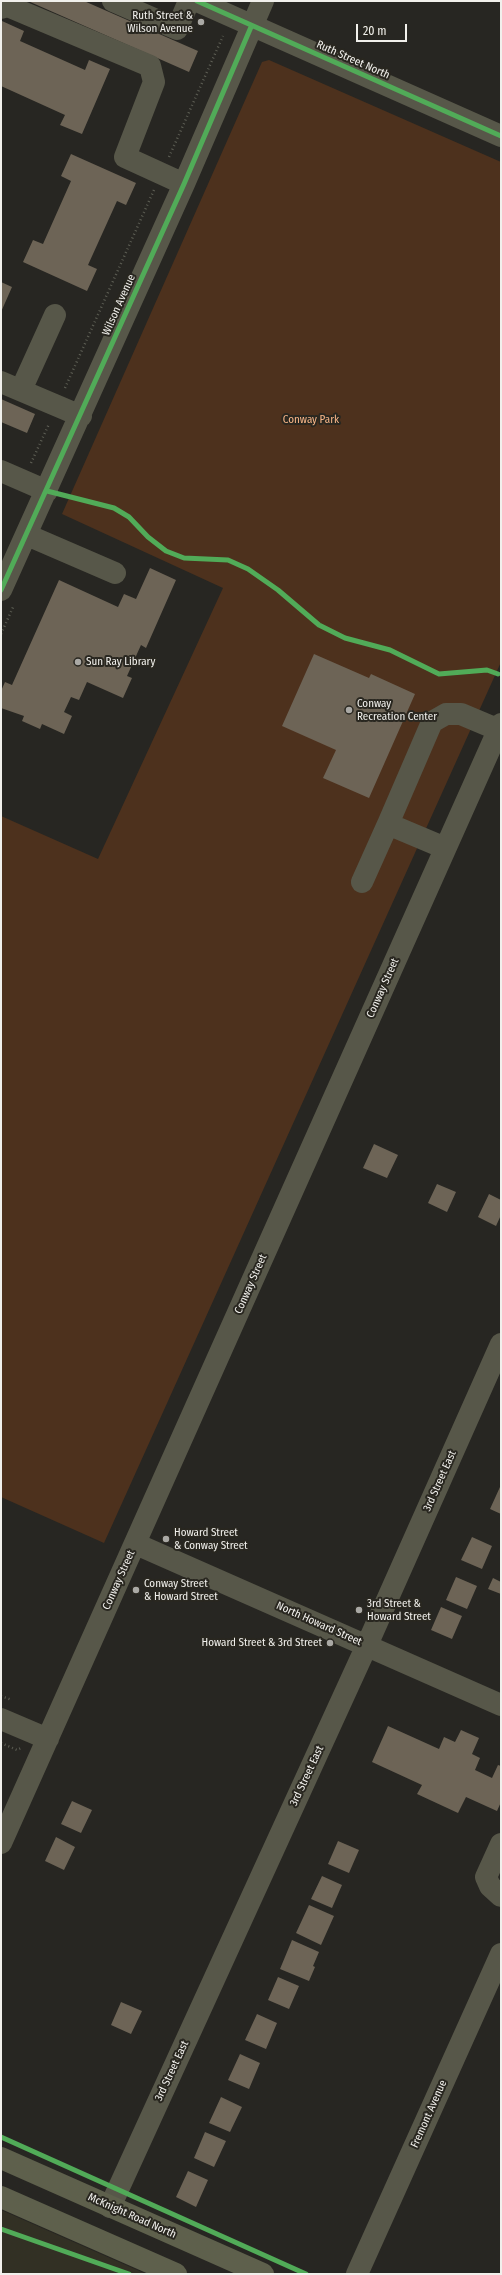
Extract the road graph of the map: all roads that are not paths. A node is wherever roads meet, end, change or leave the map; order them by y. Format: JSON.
{"nodes":[{"id":1,"x":113,"y":1,"type":"edge"},
{"id":2,"x":189,"y":1,"type":"edge"},
{"id":3,"x":196,"y":1,"type":"edge"},
{"id":4,"x":263,"y":1,"type":"edge"},
{"id":5,"x":1,"y":8,"type":"edge"},
{"id":6,"x":252,"y":26,"type":"junction"},
{"id":7,"x":501,"y":136,"type":"edge"},
{"id":8,"x":184,"y":184,"type":"junction"},
{"id":9,"x":55,"y":316,"type":"dead end"},
{"id":10,"x":1,"y":382,"type":"edge"},
{"id":11,"x":21,"y":390,"type":"junction"},
{"id":12,"x":81,"y":416,"type":"junction"},
{"id":13,"x":1,"y":471,"type":"edge"},
{"id":14,"x":47,"y":491,"type":"junction"},
{"id":15,"x":27,"y":535,"type":"junction"},
{"id":16,"x":115,"y":573,"type":"dead end"},
{"id":17,"x":1,"y":590,"type":"edge"},
{"id":18,"x":500,"y":727,"type":"edge"},
{"id":19,"x":388,"y":824,"type":"junction"},
{"id":20,"x":445,"y":848,"type":"junction"},
{"id":21,"x":362,"y":882,"type":"dead end"},
{"id":22,"x":501,"y":1344,"type":"edge"},
{"id":23,"x":136,"y":1544,"type":"junction"},
{"id":24,"x":367,"y":1645,"type":"junction"},
{"id":25,"x":501,"y":1705,"type":"edge"},
{"id":26,"x":1,"y":1719,"type":"edge"},
{"id":27,"x":48,"y":1739,"type":"junction"},
{"id":28,"x":1,"y":1844,"type":"edge"},
{"id":29,"x":501,"y":1844,"type":"edge"},
{"id":30,"x":501,"y":1896,"type":"edge"},
{"id":31,"x":501,"y":1954,"type":"edge"},
{"id":32,"x":1,"y":2158,"type":"edge"},
{"id":33,"x":1,"y":2197,"type":"edge"},
{"id":34,"x":1,"y":2206,"type":"edge"},
{"id":35,"x":110,"y":2207,"type":"junction"},
{"id":36,"x":36,"y":2212,"type":"junction"},
{"id":37,"x":176,"y":2274,"type":"edge"},
{"id":38,"x":263,"y":2274,"type":"edge"},
{"id":39,"x":357,"y":2274,"type":"edge"}],
"edges":[{"from":1,"to":2,"type":"street"},
{"from":3,"to":6,"type":"street","name":"Ruth Street North"},
{"from":4,"to":6,"type":"street","name":"Wilson Avenue"},
{"from":5,"to":8,"type":"street"},
{"from":6,"to":7,"type":"street","name":"Ruth Street North"},
{"from":6,"to":8,"type":"street","name":"Wilson Avenue"},
{"from":8,"to":12,"type":"street","name":"Wilson Avenue"},
{"from":9,"to":11,"type":"street"},
{"from":10,"to":11,"type":"street"},
{"from":11,"to":12,"type":"street"},
{"from":12,"to":14,"type":"street","name":"Wilson Avenue"},
{"from":13,"to":14,"type":"street"},
{"from":14,"to":15,"type":"street","name":"Wilson Avenue"},
{"from":15,"to":16,"type":"street"},
{"from":15,"to":17,"type":"street","name":"Wilson Avenue"},
{"from":18,"to":19,"type":"street"},
{"from":18,"to":20,"type":"street","name":"Conway Street"},
{"from":19,"to":20,"type":"street"},
{"from":19,"to":21,"type":"street"},
{"from":20,"to":23,"type":"street","name":"Conway Street"},
{"from":22,"to":24,"type":"street","name":"3rd Street East"},
{"from":23,"to":24,"type":"street","name":"North Howard Street"},
{"from":23,"to":27,"type":"street","name":"Conway Street"},
{"from":24,"to":25,"type":"street","name":"North Howard Street"},
{"from":24,"to":35,"type":"street","name":"3rd Street East"},
{"from":26,"to":27,"type":"street"},
{"from":27,"to":28,"type":"street","name":"Conway Street"},
{"from":29,"to":30,"type":"street"},
{"from":31,"to":39,"type":"street","name":"Fremont Avenue"},
{"from":32,"to":35,"type":"main road","name":"McKnight Road North"},
{"from":33,"to":36,"type":"main road"},
{"from":34,"to":36,"type":"main road"},
{"from":35,"to":38,"type":"main road","name":"McKnight Road North"},
{"from":36,"to":37,"type":"main road"}]}
